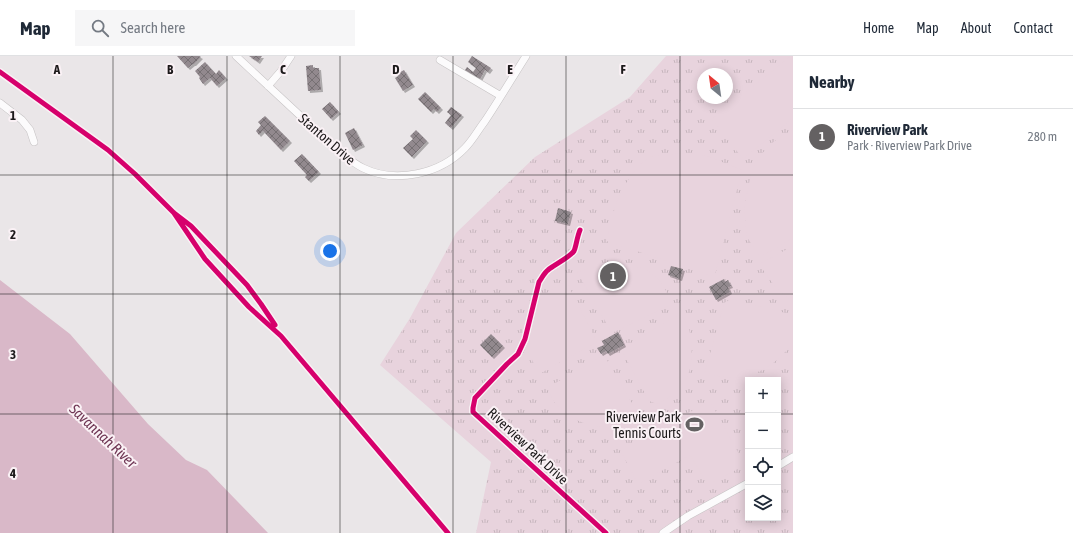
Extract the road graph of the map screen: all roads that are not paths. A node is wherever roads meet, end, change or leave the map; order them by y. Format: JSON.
{"nodes":[{"id":1,"x":236,"y":56,"type":"edge"},
{"id":2,"x":291,"y":56,"type":"edge"},
{"id":3,"x":526,"y":56,"type":"edge"},
{"id":4,"x":440,"y":60,"type":"dead end"},
{"id":5,"x":268,"y":86,"type":"junction"},
{"id":6,"x":501,"y":96,"type":"junction"},
{"id":7,"x":0,"y":103,"type":"edge"},
{"id":8,"x":34,"y":142,"type":"dead end"},
{"id":9,"x":580,"y":230,"type":"dead end"},
{"id":10,"x":793,"y":457,"type":"edge"},
{"id":11,"x":781,"y":464,"type":"edge"},
{"id":12,"x":745,"y":485,"type":"edge"},
{"id":13,"x":606,"y":533,"type":"edge"},
{"id":14,"x":663,"y":533,"type":"edge"}],
"edges":[{"from":1,"to":5,"type":"street","name":"Stanton Drive"},
{"from":2,"to":5,"type":"street"},
{"from":3,"to":6,"type":"street","name":"Stanton Drive"},
{"from":4,"to":6,"type":"street"},
{"from":5,"to":6,"type":"street","name":"Stanton Drive"},
{"from":7,"to":8,"type":"street"},
{"from":9,"to":13,"type":"street","name":"Riverview Park Drive"},
{"from":10,"to":11,"type":"street"},
{"from":12,"to":14,"type":"street"}]}
